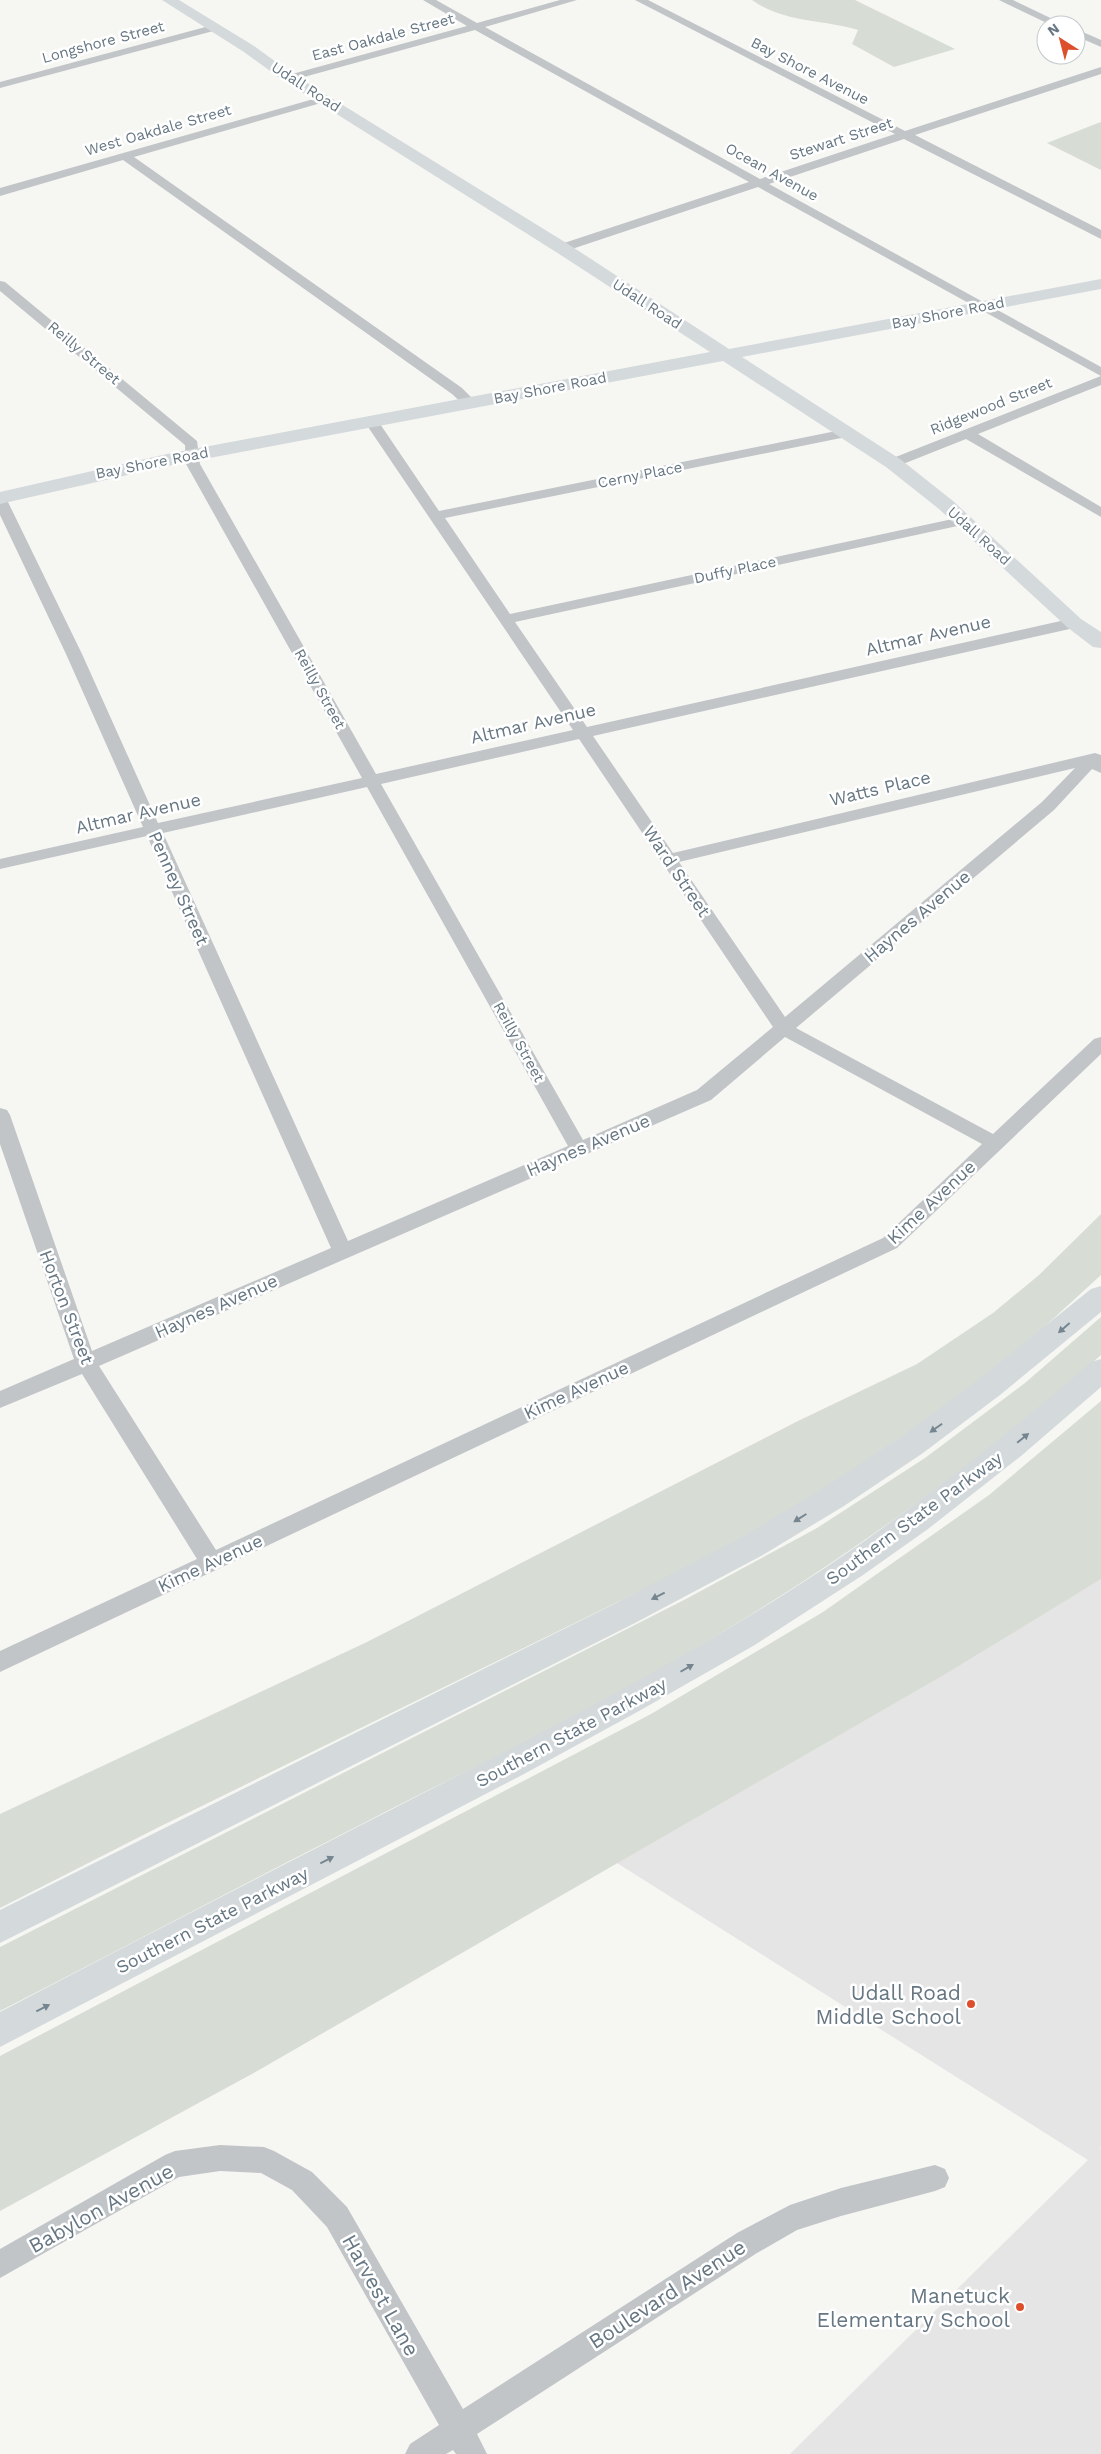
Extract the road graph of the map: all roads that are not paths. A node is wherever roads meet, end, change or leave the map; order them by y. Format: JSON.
{"nodes":[{"id":1,"x":169,"y":0,"type":"edge"},
{"id":2,"x":428,"y":0,"type":"edge"},
{"id":3,"x":572,"y":0,"type":"edge"},
{"id":4,"x":640,"y":0,"type":"edge"},
{"id":5,"x":1004,"y":0,"type":"edge"},
{"id":6,"x":1038,"y":15,"type":"edge"},
{"id":7,"x":476,"y":27,"type":"junction"},
{"id":8,"x":213,"y":28,"type":"junction"},
{"id":9,"x":1086,"y":37,"type":"edge"},
{"id":10,"x":1101,"y":44,"type":"edge"},
{"id":11,"x":1101,"y":70,"type":"edge"},
{"id":12,"x":289,"y":78,"type":"junction"},
{"id":13,"x":0,"y":85,"type":"edge"},
{"id":14,"x":324,"y":99,"type":"junction"},
{"id":15,"x":904,"y":136,"type":"junction"},
{"id":16,"x":125,"y":156,"type":"junction"},
{"id":17,"x":758,"y":183,"type":"junction"},
{"id":18,"x":0,"y":192,"type":"edge"},
{"id":19,"x":1101,"y":235,"type":"edge"},
{"id":20,"x":562,"y":248,"type":"junction"},
{"id":21,"x":1101,"y":284,"type":"edge"},
{"id":22,"x":0,"y":285,"type":"edge"},
{"id":23,"x":982,"y":306,"type":"junction"},
{"id":24,"x":726,"y":354,"type":"junction"},
{"id":25,"x":1101,"y":372,"type":"edge"},
{"id":26,"x":1101,"y":380,"type":"edge"},
{"id":27,"x":470,"y":403,"type":"junction"},
{"id":28,"x":371,"y":421,"type":"junction"},
{"id":29,"x":846,"y":433,"type":"junction"},
{"id":30,"x":968,"y":434,"type":"junction"},
{"id":31,"x":194,"y":454,"type":"junction"},
{"id":32,"x":893,"y":463,"type":"junction"},
{"id":33,"x":0,"y":499,"type":"edge"},
{"id":34,"x":1101,"y":513,"type":"edge"},
{"id":35,"x":435,"y":516,"type":"junction"},
{"id":36,"x":962,"y":521,"type":"junction"},
{"id":37,"x":507,"y":618,"type":"junction"},
{"id":38,"x":1074,"y":623,"type":"junction"},
{"id":39,"x":1101,"y":642,"type":"edge"},
{"id":40,"x":584,"y":732,"type":"junction"},
{"id":41,"x":1098,"y":761,"type":"edge"},
{"id":42,"x":372,"y":780,"type":"junction"},
{"id":43,"x":153,"y":830,"type":"junction"},
{"id":44,"x":669,"y":859,"type":"junction"},
{"id":45,"x":0,"y":864,"type":"edge"},
{"id":46,"x":784,"y":1029,"type":"junction"},
{"id":47,"x":1101,"y":1044,"type":"edge"},
{"id":48,"x":0,"y":1115,"type":"edge"},
{"id":49,"x":995,"y":1142,"type":"junction"},
{"id":50,"x":579,"y":1149,"type":"junction"},
{"id":51,"x":342,"y":1251,"type":"junction"},
{"id":52,"x":1101,"y":1296,"type":"edge"},
{"id":53,"x":86,"y":1363,"type":"junction"},
{"id":54,"x":1101,"y":1370,"type":"edge"},
{"id":55,"x":0,"y":1400,"type":"edge"},
{"id":56,"x":211,"y":1562,"type":"junction"},
{"id":57,"x":0,"y":1662,"type":"edge"},
{"id":58,"x":0,"y":1927,"type":"edge"},
{"id":59,"x":0,"y":2030,"type":"edge"},
{"id":60,"x":264,"y":2160,"type":"joint"},
{"id":61,"x":935,"y":2178,"type":"dead end"},
{"id":62,"x":0,"y":2264,"type":"edge"},
{"id":63,"x":458,"y":2429,"type":"junction"},
{"id":64,"x":420,"y":2454,"type":"edge"},
{"id":65,"x":472,"y":2454,"type":"edge"}],
"edges":[{"from":1,"to":8,"type":"main road","name":"Udall Road"},
{"from":2,"to":7,"type":"street","name":"Ocean Avenue"},
{"from":3,"to":7,"type":"street","name":"East Oakdale Street"},
{"from":4,"to":15,"type":"street","name":"Bay Shore Avenue"},
{"from":5,"to":6,"type":"street"},
{"from":7,"to":12,"type":"street","name":"East Oakdale Street"},
{"from":7,"to":17,"type":"street","name":"Ocean Avenue"},
{"from":8,"to":12,"type":"main road","name":"Udall Road"},
{"from":8,"to":13,"type":"street","name":"Longshore Street"},
{"from":9,"to":10,"type":"street"},
{"from":11,"to":15,"type":"street","name":"Stewart Street"},
{"from":12,"to":14,"type":"main road","name":"Udall Road"},
{"from":14,"to":16,"type":"street","name":"West Oakdale Street"},
{"from":14,"to":20,"type":"main road","name":"Udall Road"},
{"from":15,"to":17,"type":"street","name":"Stewart Street"},
{"from":15,"to":19,"type":"street","name":"Bay Shore Avenue"},
{"from":16,"to":18,"type":"street","name":"West Oakdale Street"},
{"from":16,"to":27,"type":"street"},
{"from":17,"to":20,"type":"street","name":"Stewart Street"},
{"from":17,"to":23,"type":"street","name":"Ocean Avenue"},
{"from":20,"to":24,"type":"main road","name":"Udall Road"},
{"from":21,"to":23,"type":"main road","name":"Bay Shore Road"},
{"from":22,"to":31,"type":"street","name":"Reilly Street"},
{"from":23,"to":24,"type":"main road","name":"Bay Shore Road"},
{"from":23,"to":25,"type":"street","name":"Ocean Avenue"},
{"from":24,"to":27,"type":"main road","name":"Bay Shore Road"},
{"from":24,"to":29,"type":"main road","name":"Udall Road"},
{"from":26,"to":30,"type":"street","name":"Ridgewood Street"},
{"from":27,"to":28,"type":"main road","name":"Bay Shore Road"},
{"from":28,"to":31,"type":"main road","name":"Bay Shore Road"},
{"from":28,"to":35,"type":"street","name":"Ward Street"},
{"from":29,"to":32,"type":"main road","name":"Udall Road"},
{"from":29,"to":35,"type":"street","name":"Cerny Place"},
{"from":30,"to":32,"type":"street","name":"Ridgewood Street"},
{"from":30,"to":34,"type":"street"},
{"from":31,"to":33,"type":"main road","name":"Bay Shore Road"},
{"from":31,"to":42,"type":"street","name":"Reilly Street"},
{"from":32,"to":36,"type":"main road","name":"Udall Road"},
{"from":33,"to":43,"type":"street","name":"Penney Street"},
{"from":35,"to":37,"type":"street","name":"Ward Street"},
{"from":36,"to":37,"type":"street","name":"Duffy Place"},
{"from":36,"to":38,"type":"main road","name":"Udall Road"},
{"from":37,"to":40,"type":"street","name":"Ward Street"},
{"from":38,"to":39,"type":"main road","name":"Udall Road"},
{"from":38,"to":40,"type":"street","name":"Altmar Avenue"},
{"from":40,"to":42,"type":"street","name":"Altmar Avenue"},
{"from":40,"to":44,"type":"street","name":"Ward Street"},
{"from":41,"to":44,"type":"street","name":"Watts Place"},
{"from":41,"to":46,"type":"street","name":"Haynes Avenue"},
{"from":42,"to":43,"type":"street","name":"Altmar Avenue"},
{"from":42,"to":50,"type":"street","name":"Reilly Street"},
{"from":43,"to":45,"type":"street","name":"Altmar Avenue"},
{"from":43,"to":51,"type":"street","name":"Penney Street"},
{"from":44,"to":46,"type":"street","name":"Ward Street"},
{"from":46,"to":49,"type":"street","name":"Ward Street"},
{"from":46,"to":50,"type":"street","name":"Haynes Avenue"},
{"from":47,"to":49,"type":"street","name":"Kime Avenue"},
{"from":48,"to":53,"type":"street","name":"Horton Street"},
{"from":49,"to":56,"type":"street","name":"Kime Avenue"},
{"from":50,"to":51,"type":"street","name":"Haynes Avenue"},
{"from":51,"to":53,"type":"street","name":"Haynes Avenue"},
{"from":52,"to":58,"type":"main road","one_way":true},
{"from":53,"to":55,"type":"street","name":"Haynes Avenue"},
{"from":53,"to":56,"type":"street","name":"Horton Street"},
{"from":59,"to":54,"type":"main road","name":"Southern State Parkway","one_way":true},
{"from":56,"to":57,"type":"street","name":"Kime Avenue"},
{"from":60,"to":62,"type":"street","name":"Babylon Avenue"},
{"from":60,"to":63,"type":"street","name":"Harvest Lane"},
{"from":61,"to":63,"type":"street","name":"Boulevard Avenue"},
{"from":63,"to":64,"type":"street","name":"Boulevard Avenue"},
{"from":63,"to":65,"type":"street","name":"Harvest Lane"}]}
